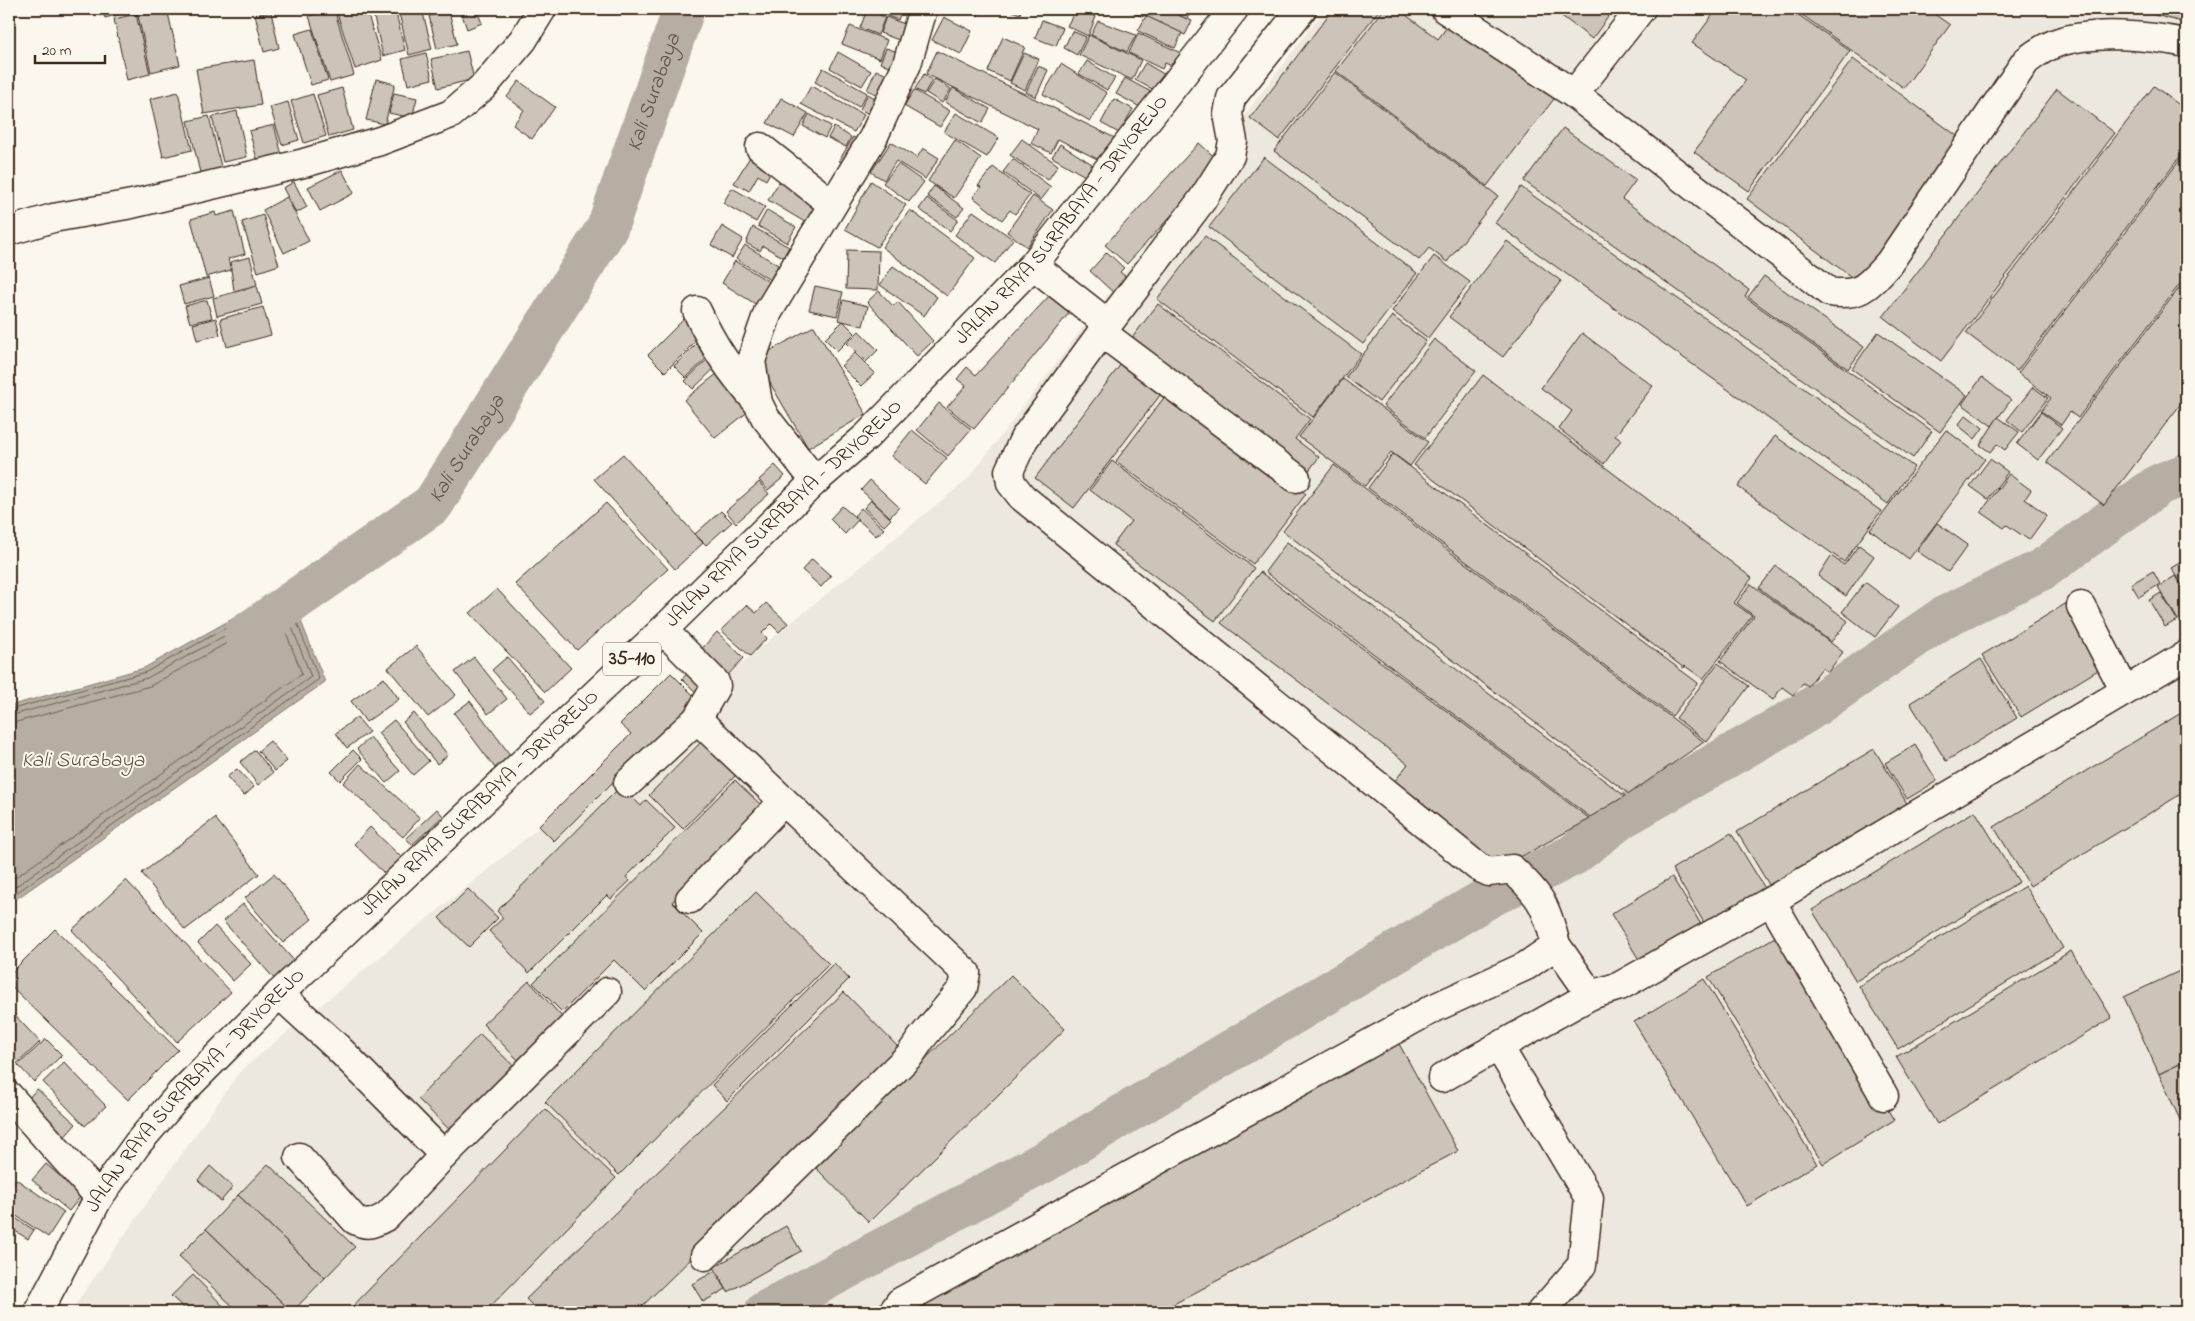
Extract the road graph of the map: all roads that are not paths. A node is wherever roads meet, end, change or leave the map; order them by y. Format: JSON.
{"nodes":[{"id":1,"x":542,"y":9,"type":"edge"},
{"id":2,"x":923,"y":9,"type":"edge"},
{"id":3,"x":1234,"y":9,"type":"edge"},
{"id":4,"x":1302,"y":9,"type":"edge"},
{"id":5,"x":1445,"y":9,"type":"edge"},
{"id":6,"x":1641,"y":9,"type":"edge"},
{"id":7,"x":2186,"y":43,"type":"edge"},
{"id":8,"x":1574,"y":94,"type":"junction"},
{"id":9,"x":760,"y":147,"type":"dead end"},
{"id":10,"x":832,"y":204,"type":"junction"},
{"id":11,"x":9,"y":231,"type":"edge"},
{"id":12,"x":1033,"y":265,"type":"junction"},
{"id":13,"x":697,"y":311,"type":"dead end"},
{"id":14,"x":1105,"y":328,"type":"junction"},
{"id":15,"x":758,"y":403,"type":"junction"},
{"id":16,"x":1296,"y":478,"type":"dead end"},
{"id":17,"x":815,"y":481,"type":"junction"},
{"id":18,"x":2080,"y":606,"type":"dead end"},
{"id":19,"x":663,"y":630,"type":"junction"},
{"id":20,"x":2186,"y":655,"type":"edge"},
{"id":21,"x":2125,"y":691,"type":"junction"},
{"id":22,"x":697,"y":719,"type":"junction"},
{"id":23,"x":628,"y":783,"type":"dead end"},
{"id":24,"x":784,"y":801,"type":"junction"},
{"id":25,"x":690,"y":899,"type":"dead end"},
{"id":26,"x":1771,"y":901,"type":"junction"},
{"id":27,"x":1556,"y":945,"type":"junction"},
{"id":28,"x":607,"y":992,"type":"dead end"},
{"id":29,"x":279,"y":994,"type":"junction"},
{"id":30,"x":1591,"y":995,"type":"junction"},
{"id":31,"x":1499,"y":1047,"type":"junction"},
{"id":32,"x":1442,"y":1078,"type":"dead end"},
{"id":33,"x":9,"y":1096,"type":"edge"},
{"id":34,"x":1884,"y":1096,"type":"dead end"},
{"id":35,"x":444,"y":1155,"type":"junction"},
{"id":36,"x":298,"y":1157,"type":"dead end"},
{"id":37,"x":99,"y":1197,"type":"junction"},
{"id":38,"x":705,"y":1256,"type":"dead end"},
{"id":39,"x":38,"y":1312,"type":"edge"},
{"id":40,"x":893,"y":1312,"type":"edge"},
{"id":41,"x":1542,"y":1312,"type":"edge"}],
"edges":[{"from":1,"to":11,"type":"main road"},
{"from":2,"to":10,"type":"main road"},
{"from":3,"to":12,"type":"main road","name":"JALAN RAYA SURABAYA - DRIYOREJO","number":"35-110"},
{"from":4,"to":14,"type":"main road"},
{"from":5,"to":8,"type":"main road"},
{"from":6,"to":8,"type":"main road"},
{"from":7,"to":8,"type":"main road"},
{"from":9,"to":10,"type":"main road"},
{"from":10,"to":15,"type":"main road"},
{"from":12,"to":14,"type":"main road"},
{"from":12,"to":17,"type":"main road","name":"JALAN RAYA SURABAYA - DRIYOREJO","number":"35-110"},
{"from":13,"to":15,"type":"main road"},
{"from":14,"to":16,"type":"main road"},
{"from":14,"to":27,"type":"main road"},
{"from":15,"to":17,"type":"main road"},
{"from":17,"to":19,"type":"main road","name":"JALAN RAYA SURABAYA - DRIYOREJO","number":"35-110"},
{"from":18,"to":21,"type":"main road"},
{"from":19,"to":22,"type":"main road"},
{"from":19,"to":29,"type":"main road","name":"JALAN RAYA SURABAYA - DRIYOREJO","number":"35-110"},
{"from":20,"to":21,"type":"main road"},
{"from":21,"to":26,"type":"main road"},
{"from":22,"to":23,"type":"main road"},
{"from":22,"to":24,"type":"main road"},
{"from":24,"to":25,"type":"main road"},
{"from":24,"to":38,"type":"main road"},
{"from":26,"to":30,"type":"main road"},
{"from":26,"to":34,"type":"main road"},
{"from":27,"to":30,"type":"main road"},
{"from":27,"to":40,"type":"main road"},
{"from":28,"to":35,"type":"main road"},
{"from":29,"to":35,"type":"main road"},
{"from":29,"to":37,"type":"main road","name":"JALAN RAYA SURABAYA - DRIYOREJO","number":"35-110"},
{"from":30,"to":31,"type":"main road"},
{"from":31,"to":32,"type":"main road"},
{"from":31,"to":41,"type":"main road"},
{"from":33,"to":37,"type":"main road"},
{"from":35,"to":36,"type":"main road"},
{"from":37,"to":39,"type":"main road","name":"JALAN RAYA SURABAYA - DRIYOREJO","number":"35-110"}]}
